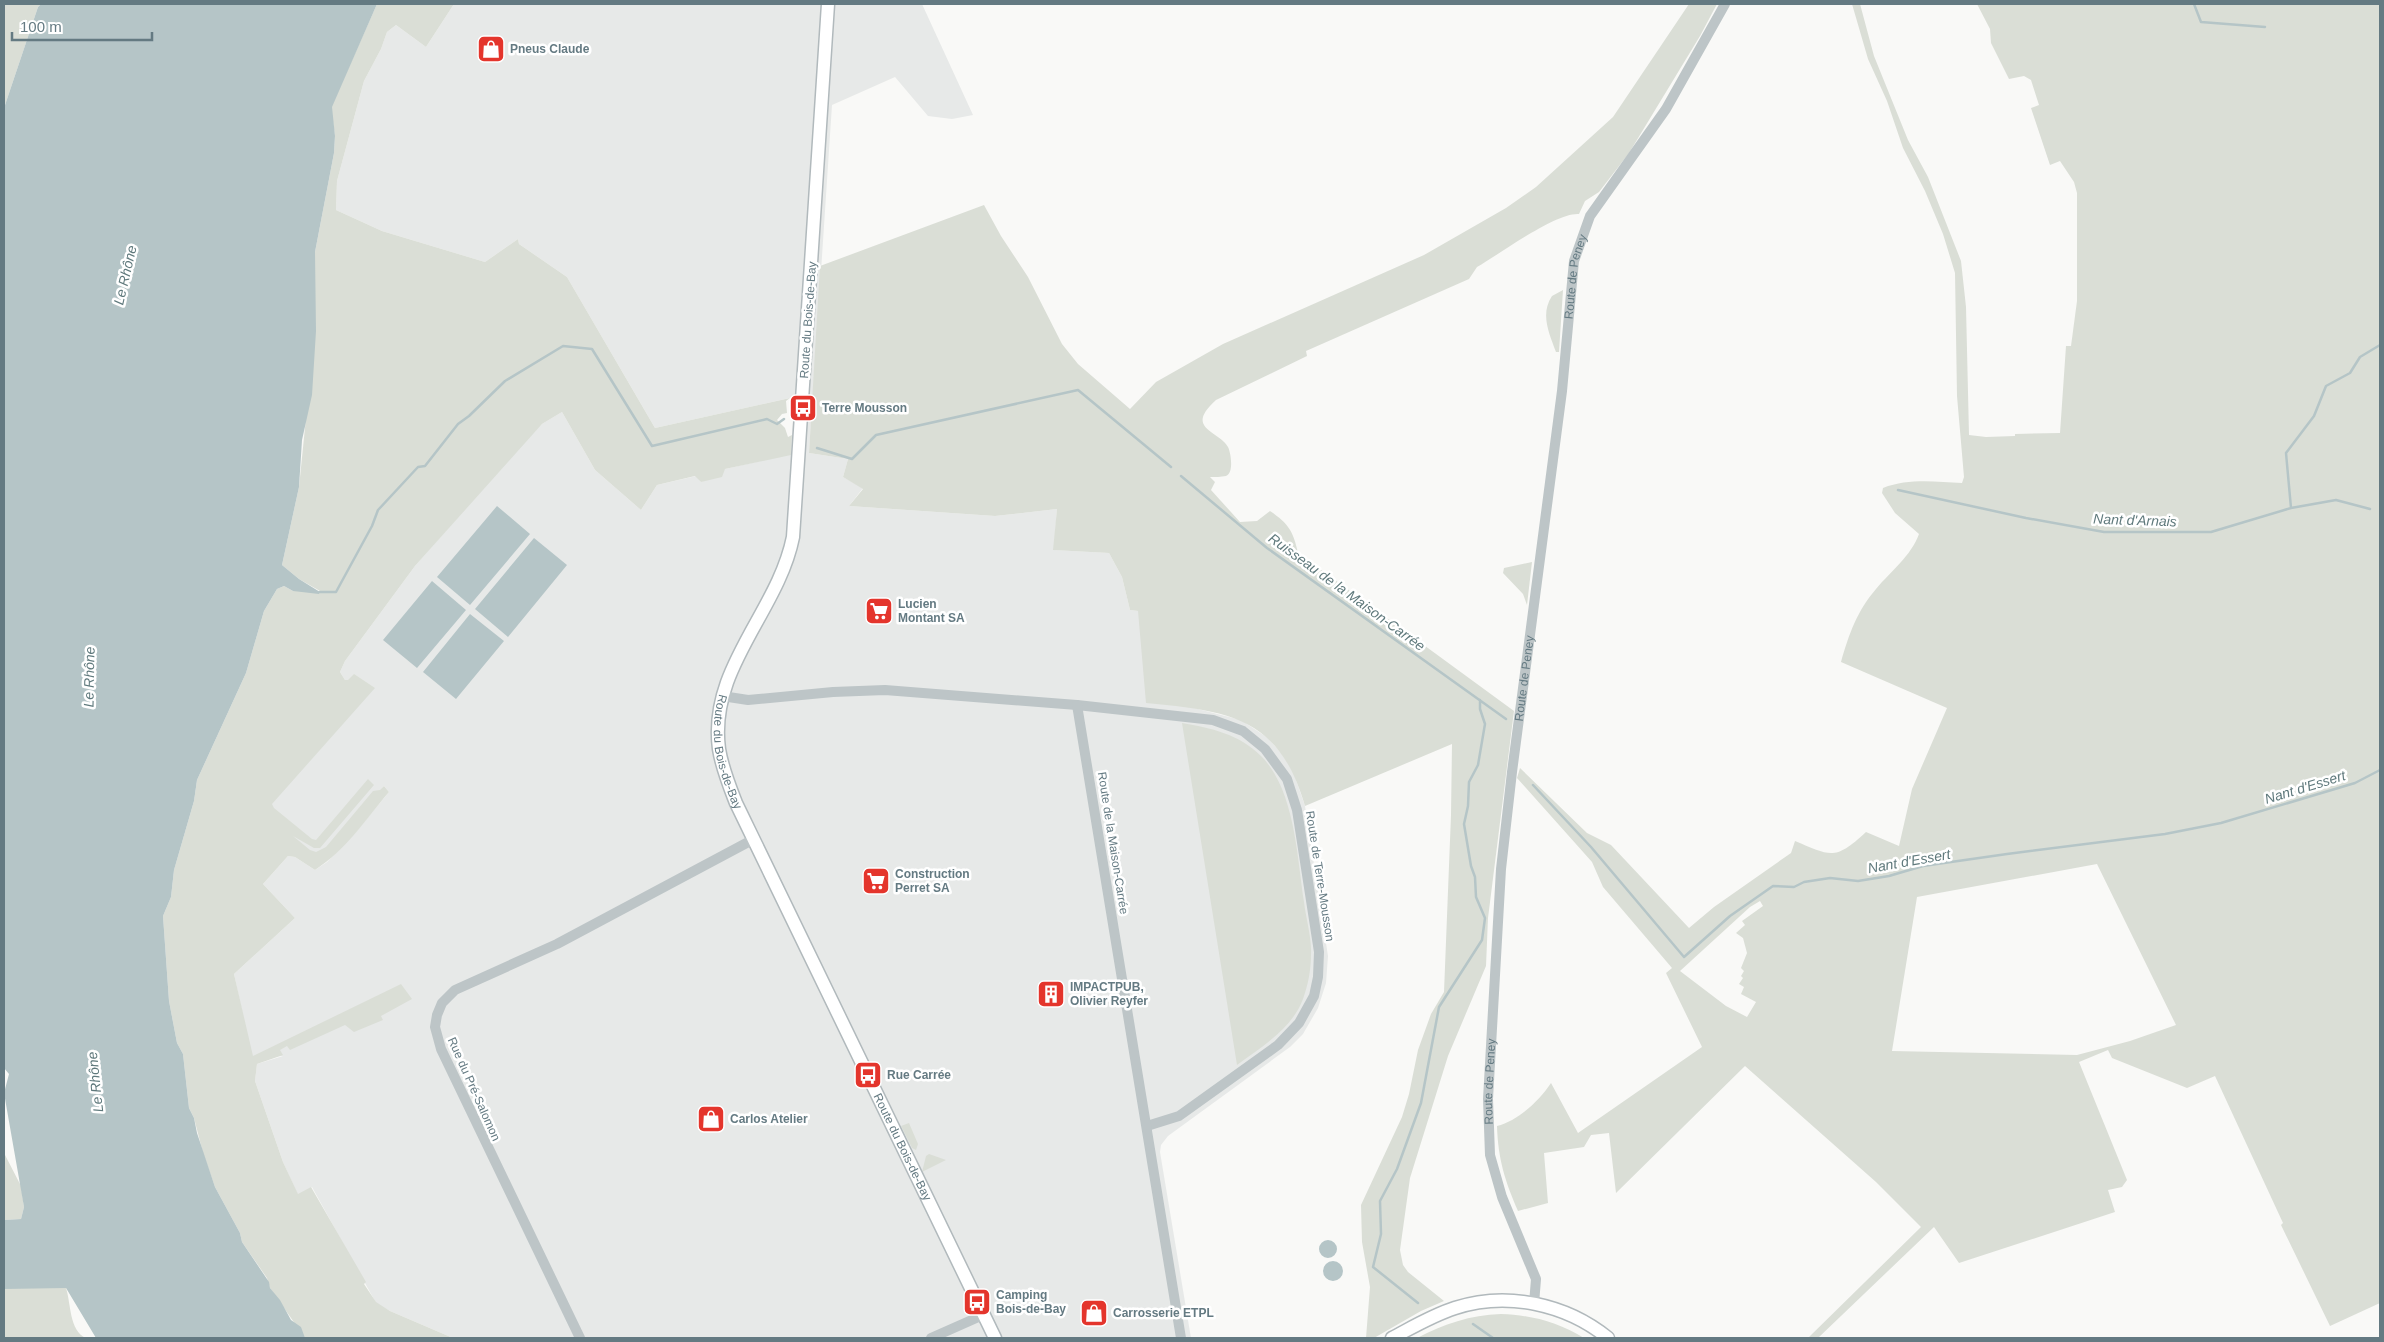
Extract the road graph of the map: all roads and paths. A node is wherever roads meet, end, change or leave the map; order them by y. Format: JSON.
{"nodes":[{"id":1,"x":828,"y":4,"type":"edge"},
{"id":2,"x":1725,"y":4,"type":"edge"},
{"id":3,"x":722,"y":696,"type":"junction"},
{"id":4,"x":1077,"y":705,"type":"junction"},
{"id":5,"x":754,"y":839,"type":"junction"},
{"id":6,"x":1147,"y":1126,"type":"junction"},
{"id":7,"x":1534,"y":1304,"type":"junction"},
{"id":8,"x":983,"y":1315,"type":"junction"},
{"id":9,"x":580,"y":1338,"type":"edge"},
{"id":10,"x":932,"y":1338,"type":"edge"},
{"id":11,"x":994,"y":1338,"type":"edge"},
{"id":12,"x":1181,"y":1338,"type":"edge"},
{"id":13,"x":1392,"y":1338,"type":"edge"},
{"id":14,"x":1608,"y":1338,"type":"edge"}],
"edges":[{"from":1,"to":3,"type":"main road","name":"Route du Bois-de-Bay"},
{"from":2,"to":7,"type":"street","name":"Route de Peney"},
{"from":3,"to":4,"type":"street"},
{"from":3,"to":5,"type":"main road","name":"Route du Bois-de-Bay"},
{"from":4,"to":6,"type":"street","name":"Route de la Maison-Carrée"},
{"from":4,"to":6,"type":"street","name":"Route de Terre-Mousson"},
{"from":5,"to":8,"type":"main road","name":"Route du Bois-de-Bay"},
{"from":5,"to":9,"type":"street","name":"Rue du Pré-Salomon"},
{"from":6,"to":12,"type":"street","name":"Route de la Maison-Carrée"},
{"from":7,"to":13,"type":"main road"},
{"from":7,"to":14,"type":"main road"},
{"from":8,"to":10,"type":"street"},
{"from":8,"to":11,"type":"main road","name":"Route du Bois-de-Bay"}]}
